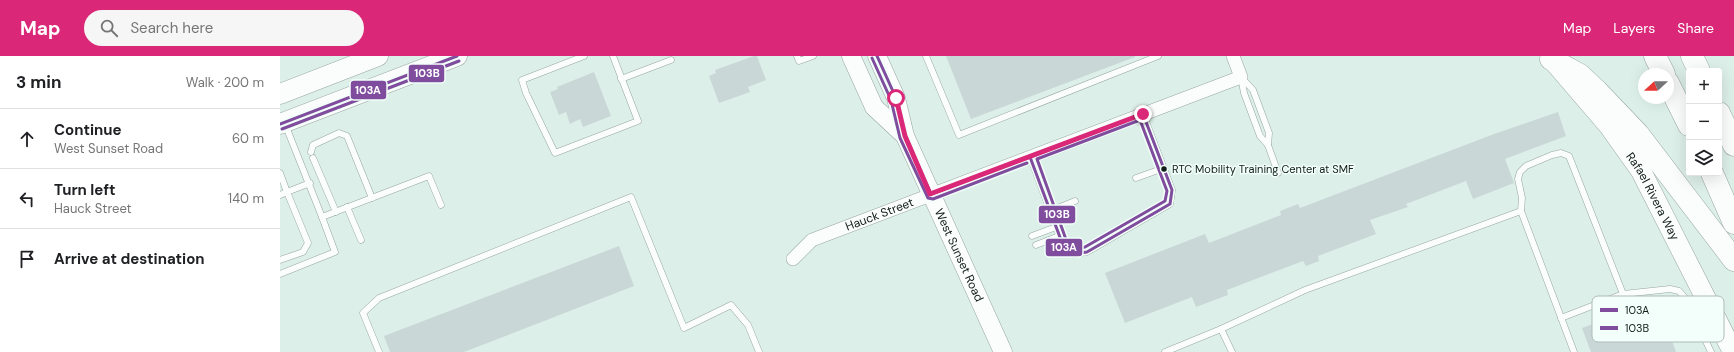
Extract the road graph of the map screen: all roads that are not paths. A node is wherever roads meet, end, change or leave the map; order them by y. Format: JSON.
{"nodes":[{"id":1,"x":378,"y":56,"type":"edge"},
{"id":2,"x":584,"y":56,"type":"edge"},
{"id":3,"x":613,"y":56,"type":"edge"},
{"id":4,"x":797,"y":56,"type":"edge"},
{"id":5,"x":813,"y":56,"type":"edge"},
{"id":6,"x":851,"y":56,"type":"edge"},
{"id":7,"x":877,"y":56,"type":"edge"},
{"id":8,"x":926,"y":56,"type":"edge"},
{"id":9,"x":1158,"y":56,"type":"edge"},
{"id":10,"x":1233,"y":56,"type":"edge"},
{"id":11,"x":1655,"y":56,"type":"edge"},
{"id":12,"x":1692,"y":56,"type":"edge"},
{"id":13,"x":1550,"y":57,"type":"edge"},
{"id":14,"x":447,"y":58,"type":"edge"},
{"id":15,"x":672,"y":60,"type":"dead end"},
{"id":16,"x":1661,"y":68,"type":"edge"},
{"id":17,"x":1698,"y":68,"type":"edge"},
{"id":18,"x":1241,"y":77,"type":"junction"},
{"id":19,"x":621,"y":79,"type":"junction"},
{"id":20,"x":280,"y":94,"type":"edge"},
{"id":21,"x":1674,"y":95,"type":"edge"},
{"id":22,"x":1143,"y":114,"type":"junction"},
{"id":23,"x":1686,"y":119,"type":"edge"},
{"id":24,"x":1722,"y":119,"type":"edge"},
{"id":25,"x":282,"y":124,"type":"edge"},
{"id":26,"x":905,"y":136,"type":"junction"},
{"id":27,"x":1268,"y":145,"type":"junction"},
{"id":28,"x":1734,"y":145,"type":"edge"},
{"id":29,"x":1030,"y":156,"type":"junction"},
{"id":30,"x":1164,"y":168,"type":"junction"},
{"id":31,"x":1278,"y":173,"type":"dead end"},
{"id":32,"x":280,"y":174,"type":"edge"},
{"id":33,"x":1713,"y":176,"type":"edge"},
{"id":34,"x":1136,"y":178,"type":"dead end"},
{"id":35,"x":310,"y":183,"type":"junction"},
{"id":36,"x":288,"y":192,"type":"junction"},
{"id":37,"x":930,"y":194,"type":"junction"},
{"id":38,"x":280,"y":195,"type":"edge"},
{"id":39,"x":372,"y":198,"type":"junction"},
{"id":40,"x":1075,"y":201,"type":"dead end"},
{"id":41,"x":441,"y":205,"type":"dead end"},
{"id":42,"x":347,"y":207,"type":"junction"},
{"id":43,"x":1050,"y":211,"type":"junction"},
{"id":44,"x":1521,"y":211,"type":"junction"},
{"id":45,"x":336,"y":212,"type":"junction"},
{"id":46,"x":322,"y":217,"type":"junction"},
{"id":47,"x":1734,"y":223,"type":"edge"},
{"id":48,"x":1056,"y":227,"type":"junction"},
{"id":49,"x":1032,"y":236,"type":"dead end"},
{"id":50,"x":1060,"y":236,"type":"junction"},
{"id":51,"x":360,"y":240,"type":"dead end"},
{"id":52,"x":1036,"y":246,"type":"dead end"},
{"id":53,"x":793,"y":259,"type":"dead end"},
{"id":54,"x":280,"y":260,"type":"edge"},
{"id":55,"x":1734,"y":260,"type":"edge"},
{"id":56,"x":280,"y":274,"type":"edge"},
{"id":57,"x":1623,"y":294,"type":"junction"},
{"id":58,"x":1618,"y":296,"type":"edge"},
{"id":59,"x":1683,"y":296,"type":"edge"},
{"id":60,"x":1705,"y":296,"type":"edge"},
{"id":61,"x":1592,"y":306,"type":"edge"},
{"id":62,"x":1561,"y":318,"type":"junction"},
{"id":63,"x":1221,"y":329,"type":"junction"},
{"id":64,"x":1724,"y":334,"type":"edge"},
{"id":65,"x":1706,"y":342,"type":"edge"},
{"id":66,"x":379,"y":352,"type":"edge"},
{"id":67,"x":759,"y":352,"type":"edge"},
{"id":68,"x":1003,"y":352,"type":"edge"},
{"id":69,"x":1165,"y":352,"type":"edge"},
{"id":70,"x":1232,"y":352,"type":"edge"},
{"id":71,"x":1574,"y":352,"type":"edge"},
{"id":72,"x":1711,"y":352,"type":"edge"},
{"id":73,"x":1733,"y":352,"type":"edge"}],
"edges":[{"from":1,"to":20,"type":"main road"},
{"from":2,"to":19,"type":"lane"},
{"from":3,"to":19,"type":"lane"},
{"from":4,"to":5,"type":"lane"},
{"from":6,"to":26,"type":"main road","name":"West Sunset Road"},
{"from":7,"to":26,"type":"main road","name":"West Sunset Road"},
{"from":8,"to":9,"type":"lane"},
{"from":10,"to":18,"type":"street"},
{"from":11,"to":16,"type":"highway"},
{"from":12,"to":17,"type":"highway"},
{"from":13,"to":55,"type":"highway"},
{"from":13,"to":60,"type":"main road","name":"Rafael Rivera Way"},
{"from":14,"to":25,"type":"main road"},
{"from":15,"to":19,"type":"lane"},
{"from":18,"to":22,"type":"street","name":"Hauck Street"},
{"from":18,"to":27,"type":"lane"},
{"from":18,"to":27,"type":"lane"},
{"from":21,"to":23,"type":"highway"},
{"from":22,"to":29,"type":"street","name":"Hauck Street"},
{"from":22,"to":30,"type":"lane"},
{"from":24,"to":28,"type":"highway"},
{"from":25,"to":35,"type":"lane"},
{"from":26,"to":37,"type":"main road","name":"West Sunset Road"},
{"from":27,"to":31,"type":"lane"},
{"from":29,"to":37,"type":"street","name":"Hauck Street"},
{"from":29,"to":43,"type":"lane"},
{"from":30,"to":34,"type":"lane"},
{"from":30,"to":50,"type":"lane"},
{"from":32,"to":36,"type":"lane"},
{"from":33,"to":47,"type":"highway"},
{"from":35,"to":36,"type":"lane"},
{"from":35,"to":46,"type":"lane"},
{"from":36,"to":38,"type":"lane"},
{"from":36,"to":54,"type":"lane"},
{"from":37,"to":53,"type":"street","name":"Hauck Street"},
{"from":37,"to":68,"type":"main road","name":"West Sunset Road"},
{"from":39,"to":41,"type":"lane"},
{"from":39,"to":42,"type":"lane"},
{"from":39,"to":45,"type":"lane"},
{"from":40,"to":43,"type":"lane"},
{"from":42,"to":45,"type":"lane"},
{"from":42,"to":51,"type":"lane"},
{"from":43,"to":48,"type":"lane"},
{"from":44,"to":57,"type":"lane"},
{"from":44,"to":62,"type":"lane"},
{"from":44,"to":63,"type":"lane"},
{"from":45,"to":46,"type":"lane"},
{"from":46,"to":56,"type":"lane"},
{"from":48,"to":49,"type":"lane"},
{"from":48,"to":50,"type":"lane"},
{"from":50,"to":52,"type":"lane"},
{"from":57,"to":58,"type":"lane"},
{"from":57,"to":59,"type":"lane"},
{"from":61,"to":62,"type":"lane"},
{"from":62,"to":71,"type":"lane"},
{"from":63,"to":69,"type":"lane"},
{"from":63,"to":70,"type":"lane"},
{"from":64,"to":73,"type":"main road","name":"Rafael Rivera Way"},
{"from":65,"to":72,"type":"lane"},
{"from":66,"to":67,"type":"lane"}]}
